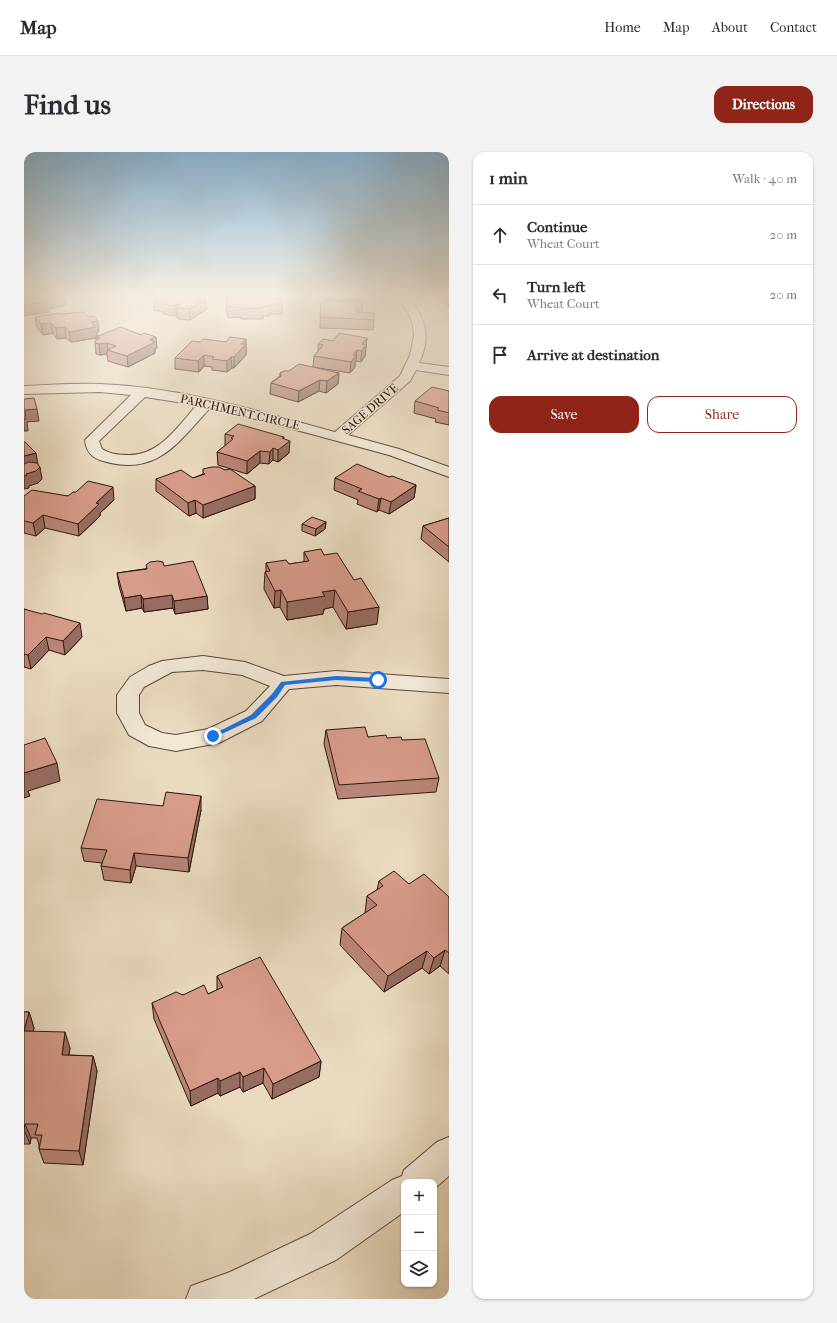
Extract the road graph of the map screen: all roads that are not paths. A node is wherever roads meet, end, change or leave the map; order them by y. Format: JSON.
{"nodes":[{"id":1,"x":419,"y":349,"type":"edge"},
{"id":2,"x":412,"y":366,"type":"junction"},
{"id":3,"x":449,"y":371,"type":"edge"},
{"id":4,"x":24,"y":390,"type":"edge"},
{"id":5,"x":142,"y":392,"type":"junction"},
{"id":6,"x":208,"y":402,"type":"junction"},
{"id":7,"x":339,"y":436,"type":"junction"},
{"id":8,"x":449,"y":472,"type":"edge"},
{"id":9,"x":283,"y":683,"type":"junction"},
{"id":10,"x":449,"y":686,"type":"edge"},
{"id":11,"x":449,"y":1154,"type":"edge"},
{"id":12,"x":420,"y":1179,"type":"edge"},
{"id":13,"x":401,"y":1194,"type":"edge"},
{"id":14,"x":204,"y":1299,"type":"edge"}],
"edges":[{"from":1,"to":2,"type":"street","name":"SAGE DRIVE"},
{"from":2,"to":3,"type":"street"},
{"from":2,"to":7,"type":"street","name":"SAGE DRIVE"},
{"from":4,"to":5,"type":"street","name":"PARCHMENT CIRCLE"},
{"from":5,"to":6,"type":"street","name":"PARCHMENT CIRCLE"},
{"from":5,"to":6,"type":"street"},
{"from":6,"to":7,"type":"street","name":"PARCHMENT CIRCLE"},
{"from":7,"to":8,"type":"street","name":"PARCHMENT CIRCLE"},
{"from":9,"to":9,"type":"street"},
{"from":9,"to":10,"type":"street"},
{"from":11,"to":12,"type":"street"},
{"from":13,"to":14,"type":"street"}]}
